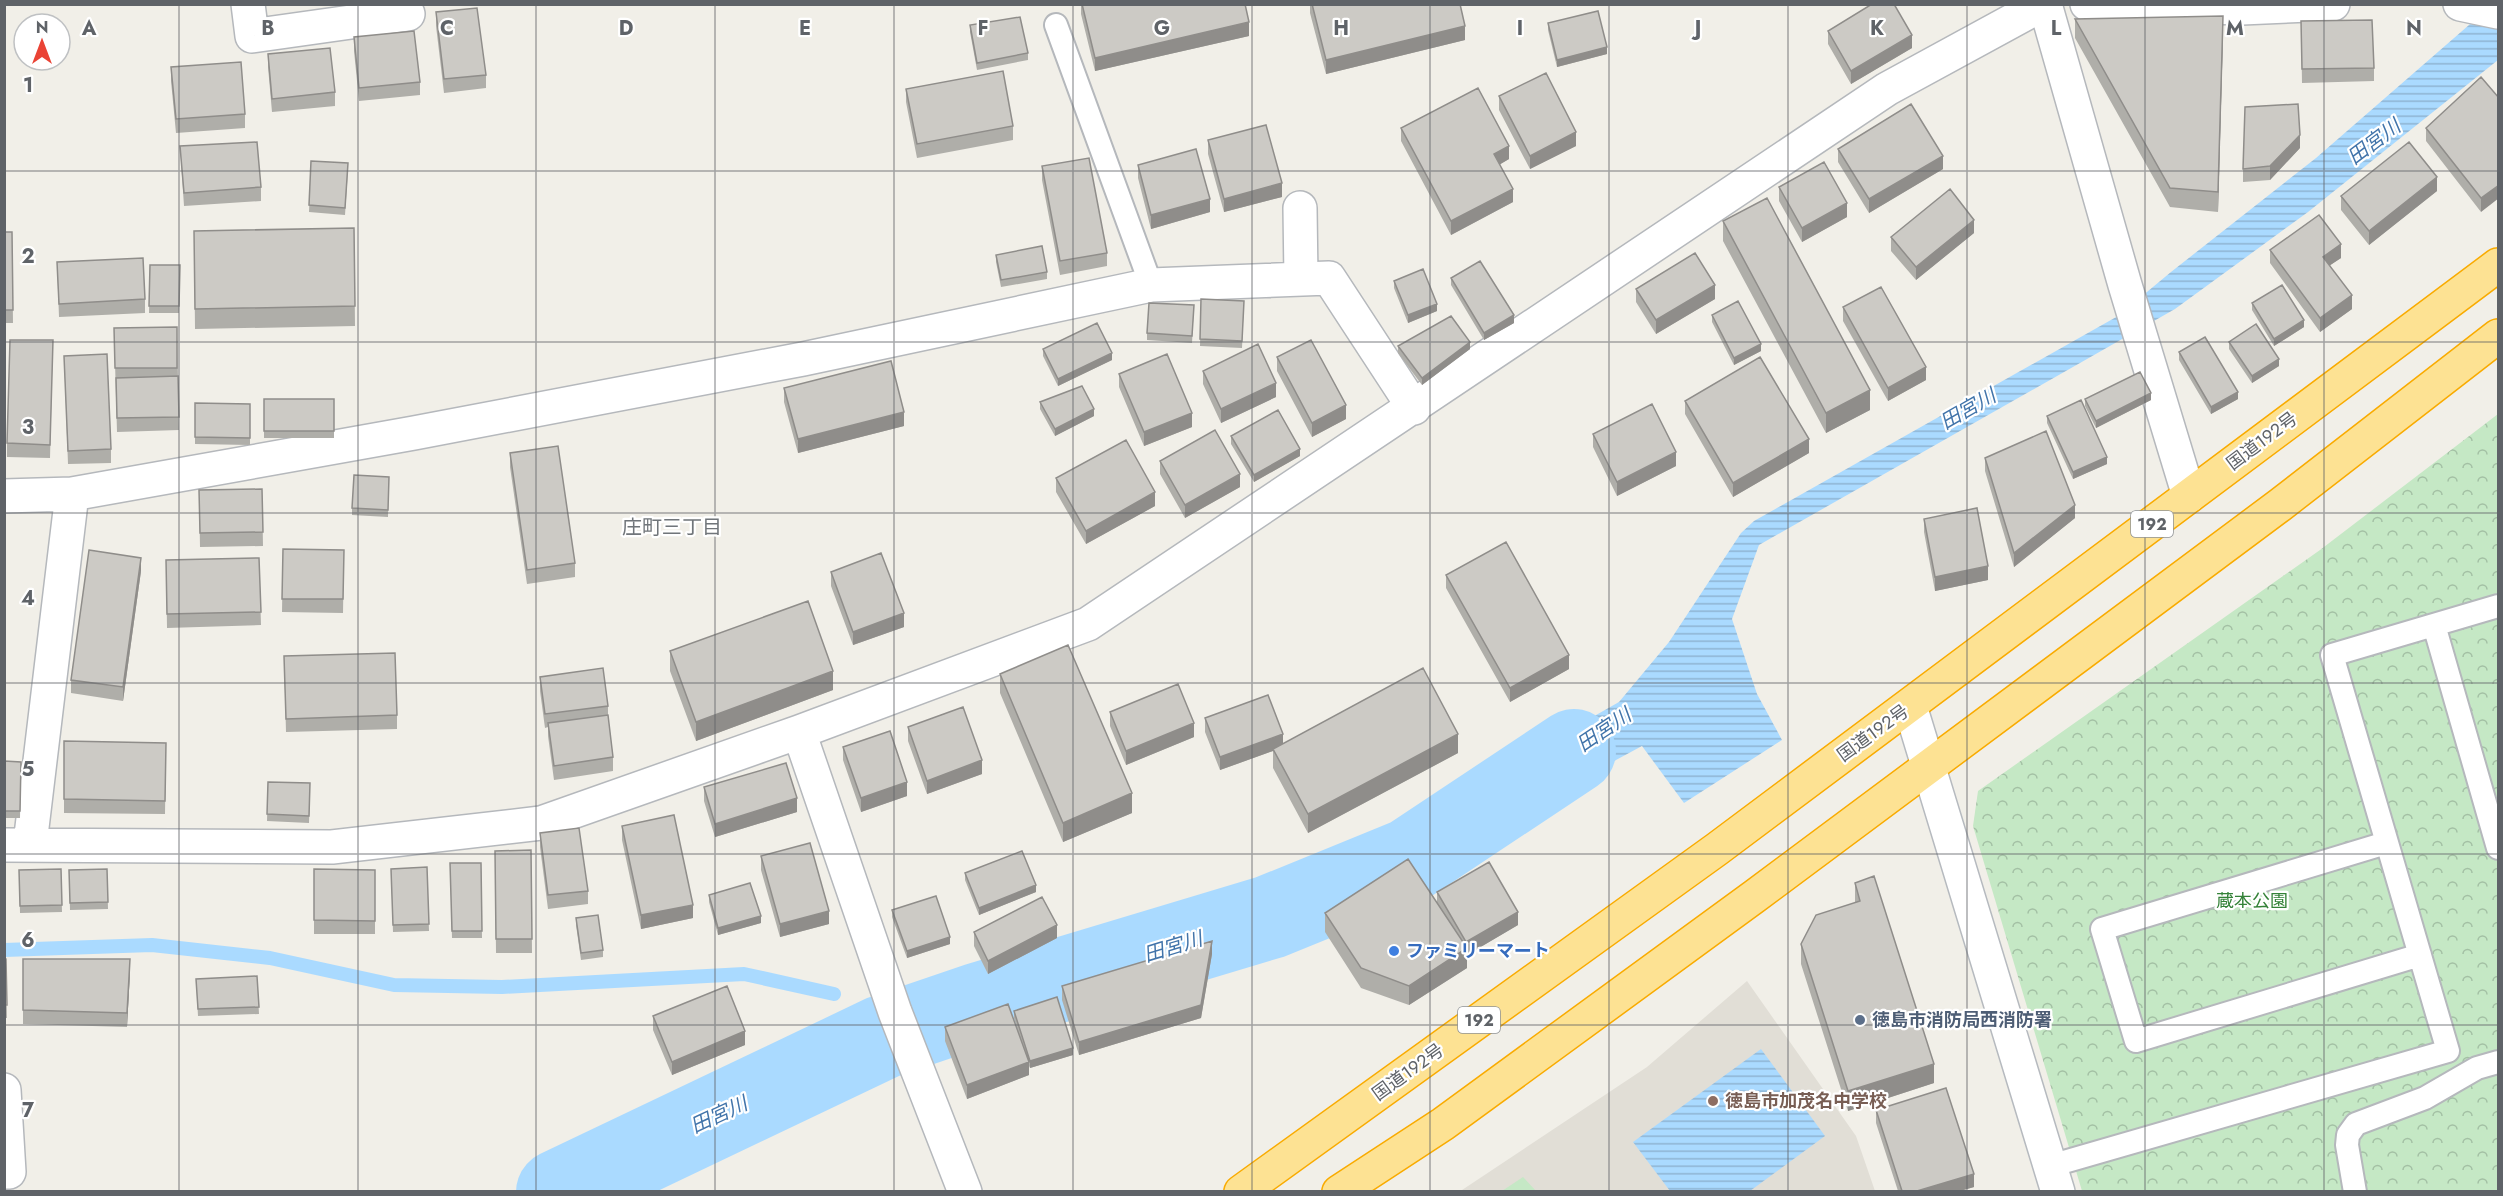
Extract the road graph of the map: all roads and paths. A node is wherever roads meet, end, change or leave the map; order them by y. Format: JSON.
{"nodes":[{"id":1,"x":248,"y":4,"type":"edge"},
{"id":2,"x":2044,"y":4,"type":"edge"},
{"id":3,"x":2087,"y":4,"type":"edge"},
{"id":4,"x":2333,"y":4,"type":"edge"},
{"id":5,"x":2243,"y":6,"type":"edge"},
{"id":6,"x":408,"y":14,"type":"dead end"},
{"id":7,"x":1056,"y":25,"type":"dead end"},
{"id":8,"x":1300,"y":208,"type":"dead end"},
{"id":9,"x":2499,"y":265,"type":"edge"},
{"id":10,"x":1301,"y":279,"type":"junction"},
{"id":11,"x":1151,"y":285,"type":"junction"},
{"id":12,"x":2499,"y":336,"type":"edge"},
{"id":13,"x":1413,"y":408,"type":"junction"},
{"id":14,"x":72,"y":494,"type":"junction"},
{"id":15,"x":4,"y":496,"type":"edge"},
{"id":16,"x":2189,"y":496,"type":"junction"},
{"id":17,"x":2499,"y":606,"type":"edge"},
{"id":18,"x":2434,"y":625,"type":"junction"},
{"id":19,"x":1910,"y":705,"type":"junction"},
{"id":20,"x":799,"y":732,"type":"junction"},
{"id":21,"x":1927,"y":766,"type":"junction"},
{"id":22,"x":2386,"y":843,"type":"junction"},
{"id":23,"x":17,"y":845,"type":"edge"},
{"id":24,"x":2499,"y":848,"type":"edge"},
{"id":25,"x":2420,"y":955,"type":"junction"},
{"id":26,"x":2499,"y":1062,"type":"edge"},
{"id":27,"x":4,"y":1090,"type":"edge"},
{"id":28,"x":4,"y":1172,"type":"edge"},
{"id":29,"x":2054,"y":1179,"type":"edge"},
{"id":30,"x":965,"y":1191,"type":"edge"},
{"id":31,"x":1241,"y":1191,"type":"edge"},
{"id":32,"x":1339,"y":1191,"type":"edge"},
{"id":33,"x":2355,"y":1191,"type":"edge"}],
"edges":[{"from":1,"to":6,"type":"street"},
{"from":2,"to":13,"type":"street"},
{"from":2,"to":16,"type":"street"},
{"from":3,"to":5,"type":"street"},
{"from":4,"to":5,"type":"street"},
{"from":7,"to":11,"type":"lane"},
{"from":8,"to":10,"type":"street"},
{"from":9,"to":16,"type":"highway","name":"国道192号","number":"192"},
{"from":10,"to":11,"type":"street"},
{"from":10,"to":13,"type":"street"},
{"from":11,"to":14,"type":"street"},
{"from":12,"to":21,"type":"highway"},
{"from":13,"to":20,"type":"street"},
{"from":14,"to":15,"type":"street"},
{"from":14,"to":23,"type":"street"},
{"from":16,"to":19,"type":"highway","name":"国道192号","number":"192"},
{"from":17,"to":18,"type":"lane"},
{"from":18,"to":22,"type":"lane"},
{"from":18,"to":24,"type":"lane"},
{"from":19,"to":21,"type":"street"},
{"from":19,"to":31,"type":"highway","name":"国道192号","number":"192"},
{"from":20,"to":23,"type":"street"},
{"from":20,"to":30,"type":"street"},
{"from":21,"to":29,"type":"street"},
{"from":21,"to":32,"type":"highway"},
{"from":22,"to":25,"type":"lane"},
{"from":22,"to":25,"type":"lane"},
{"from":25,"to":29,"type":"lane"},
{"from":26,"to":33,"type":"lane"},
{"from":27,"to":28,"type":"street"}]}
